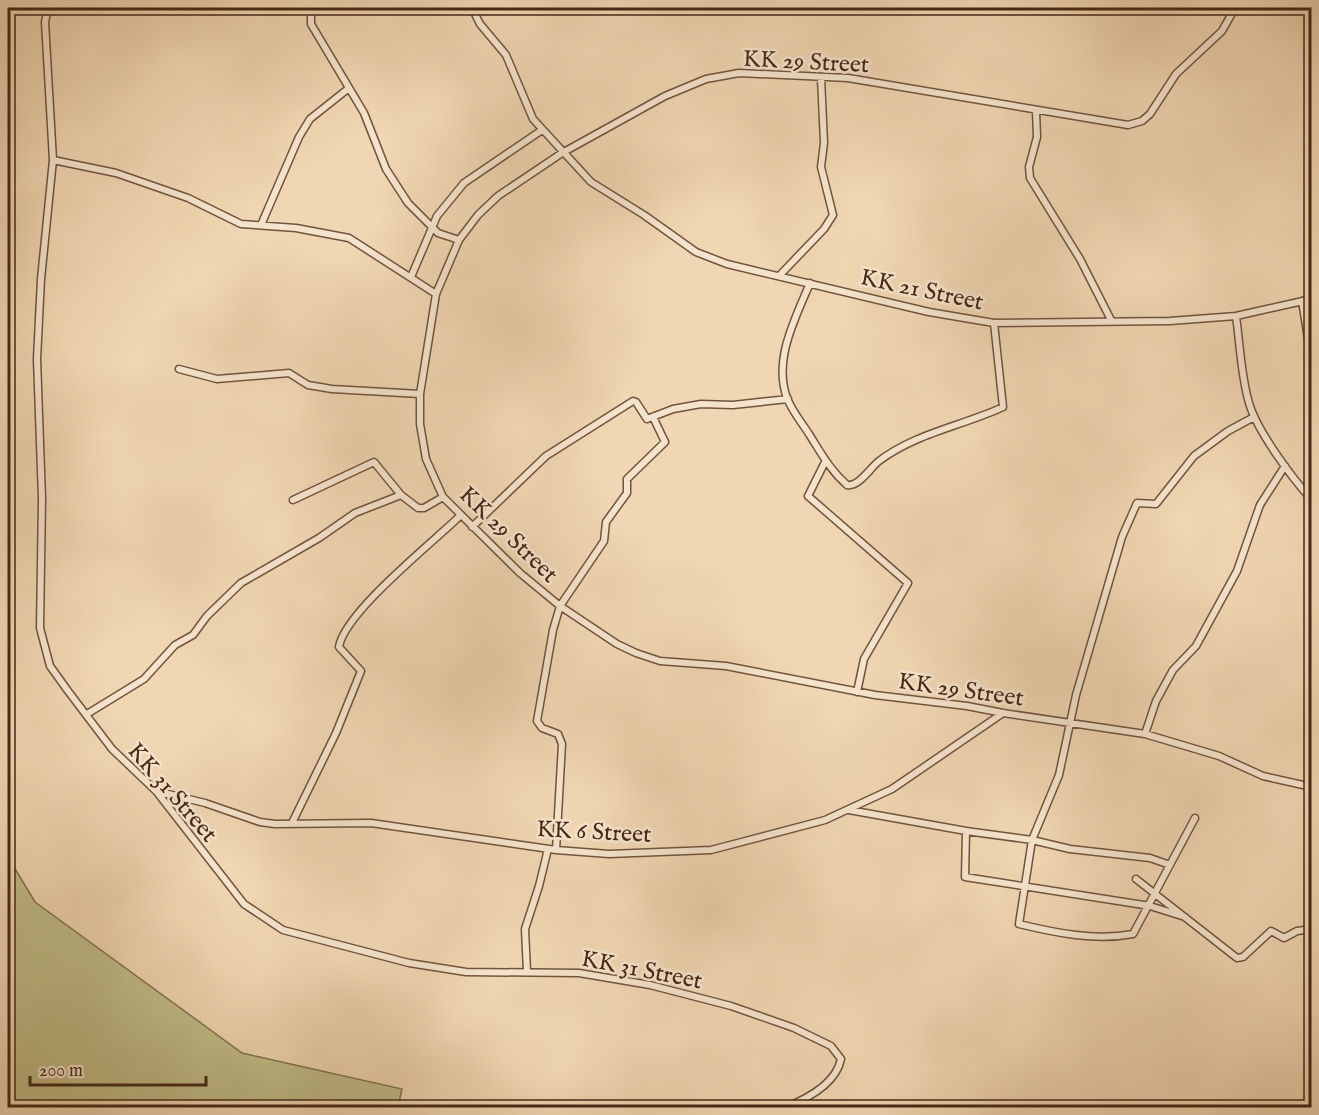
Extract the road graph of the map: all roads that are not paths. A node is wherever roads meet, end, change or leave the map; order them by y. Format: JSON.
{"nodes":[{"id":1,"x":48,"y":8,"type":"edge"},
{"id":2,"x":311,"y":8,"type":"edge"},
{"id":3,"x":472,"y":8,"type":"edge"},
{"id":4,"x":1235,"y":8,"type":"edge"},
{"id":5,"x":821,"y":78,"type":"junction"},
{"id":6,"x":349,"y":88,"type":"junction"},
{"id":7,"x":1036,"y":111,"type":"junction"},
{"id":8,"x":542,"y":130,"type":"junction"},
{"id":9,"x":562,"y":153,"type":"junction"},
{"id":10,"x":53,"y":160,"type":"junction"},
{"id":11,"x":261,"y":225,"type":"junction"},
{"id":12,"x":432,"y":228,"type":"junction"},
{"id":13,"x":459,"y":240,"type":"junction"},
{"id":14,"x":779,"y":276,"type":"junction"},
{"id":15,"x":411,"y":278,"type":"junction"},
{"id":16,"x":810,"y":283,"type":"junction"},
{"id":17,"x":436,"y":294,"type":"junction"},
{"id":18,"x":1311,"y":300,"type":"edge"},
{"id":19,"x":1302,"y":301,"type":"junction"},
{"id":20,"x":1236,"y":316,"type":"junction"},
{"id":21,"x":1111,"y":320,"type":"junction"},
{"id":22,"x":994,"y":323,"type":"junction"},
{"id":23,"x":1311,"y":363,"type":"edge"},
{"id":24,"x":179,"y":369,"type":"dead end"},
{"id":25,"x":420,"y":394,"type":"junction"},
{"id":26,"x":788,"y":399,"type":"junction"},
{"id":27,"x":653,"y":417,"type":"junction"},
{"id":28,"x":1254,"y":417,"type":"junction"},
{"id":29,"x":825,"y":462,"type":"junction"},
{"id":30,"x":1285,"y":466,"type":"junction"},
{"id":31,"x":401,"y":495,"type":"junction"},
{"id":32,"x":443,"y":497,"type":"junction"},
{"id":33,"x":293,"y":500,"type":"dead end"},
{"id":34,"x":1311,"y":500,"type":"edge"},
{"id":35,"x":460,"y":516,"type":"junction"},
{"id":36,"x":472,"y":527,"type":"junction"},
{"id":37,"x":560,"y":606,"type":"junction"},
{"id":38,"x":857,"y":692,"type":"junction"},
{"id":39,"x":1002,"y":713,"type":"junction"},
{"id":40,"x":87,"y":714,"type":"junction"},
{"id":41,"x":1069,"y":723,"type":"junction"},
{"id":42,"x":1145,"y":734,"type":"junction"},
{"id":43,"x":1311,"y":787,"type":"edge"},
{"id":44,"x":156,"y":791,"type":"junction"},
{"id":45,"x":847,"y":810,"type":"junction"},
{"id":46,"x":1195,"y":818,"type":"dead end"},
{"id":47,"x":292,"y":823,"type":"junction"},
{"id":48,"x":966,"y":831,"type":"junction"},
{"id":49,"x":1032,"y":840,"type":"junction"},
{"id":50,"x":548,"y":849,"type":"junction"},
{"id":51,"x":556,"y":850,"type":"junction"},
{"id":52,"x":1170,"y":865,"type":"junction"},
{"id":53,"x":1136,"y":879,"type":"dead end"},
{"id":54,"x":1024,"y":885,"type":"junction"},
{"id":55,"x":1157,"y":894,"type":"junction"},
{"id":56,"x":1150,"y":906,"type":"junction"},
{"id":57,"x":1185,"y":917,"type":"junction"},
{"id":58,"x":1310,"y":932,"type":"edge"},
{"id":59,"x":527,"y":972,"type":"junction"},
{"id":60,"x":784,"y":1107,"type":"edge"}],
"edges":[{"from":1,"to":10,"type":"street","name":"KK 31 Street"},
{"from":2,"to":6,"type":"street"},
{"from":3,"to":8,"type":"street","name":"KK 21 Street"},
{"from":4,"to":7,"type":"street","name":"KK 29 Street"},
{"from":5,"to":7,"type":"street","name":"KK 29 Street"},
{"from":5,"to":9,"type":"street","name":"KK 29 Street"},
{"from":5,"to":14,"type":"street"},
{"from":6,"to":11,"type":"street"},
{"from":6,"to":12,"type":"street"},
{"from":7,"to":21,"type":"street"},
{"from":8,"to":9,"type":"street","name":"KK 21 Street"},
{"from":8,"to":12,"type":"street"},
{"from":9,"to":13,"type":"street","name":"KK 29 Street"},
{"from":9,"to":14,"type":"street","name":"KK 21 Street"},
{"from":10,"to":11,"type":"street"},
{"from":10,"to":40,"type":"street","name":"KK 31 Street"},
{"from":11,"to":15,"type":"street"},
{"from":12,"to":13,"type":"street"},
{"from":12,"to":15,"type":"street"},
{"from":13,"to":17,"type":"street","name":"KK 29 Street"},
{"from":14,"to":16,"type":"street","name":"KK 21 Street"},
{"from":15,"to":17,"type":"street"},
{"from":16,"to":22,"type":"street","name":"KK 21 Street"},
{"from":16,"to":26,"type":"street"},
{"from":17,"to":25,"type":"street","name":"KK 29 Street"},
{"from":18,"to":19,"type":"street","name":"KK 21 Street"},
{"from":19,"to":20,"type":"street","name":"KK 21 Street"},
{"from":19,"to":23,"type":"street"},
{"from":20,"to":21,"type":"street","name":"KK 21 Street"},
{"from":20,"to":28,"type":"street"},
{"from":21,"to":22,"type":"street","name":"KK 21 Street"},
{"from":22,"to":29,"type":"street"},
{"from":24,"to":25,"type":"street"},
{"from":25,"to":32,"type":"street","name":"KK 29 Street"},
{"from":26,"to":27,"type":"street"},
{"from":26,"to":29,"type":"street"},
{"from":27,"to":36,"type":"street"},
{"from":27,"to":37,"type":"street"},
{"from":28,"to":30,"type":"street"},
{"from":28,"to":41,"type":"street"},
{"from":29,"to":38,"type":"street"},
{"from":30,"to":34,"type":"street"},
{"from":30,"to":42,"type":"street"},
{"from":31,"to":32,"type":"street"},
{"from":31,"to":33,"type":"street"},
{"from":31,"to":40,"type":"street"},
{"from":32,"to":35,"type":"street","name":"KK 29 Street"},
{"from":35,"to":36,"type":"street","name":"KK 29 Street"},
{"from":35,"to":47,"type":"street"},
{"from":36,"to":37,"type":"street","name":"KK 29 Street"},
{"from":37,"to":38,"type":"street","name":"KK 29 Street"},
{"from":37,"to":51,"type":"street"},
{"from":38,"to":39,"type":"street","name":"KK 29 Street"},
{"from":39,"to":41,"type":"street","name":"KK 29 Street"},
{"from":39,"to":45,"type":"street","name":"KK 6 Street"},
{"from":40,"to":44,"type":"street","name":"KK 31 Street"},
{"from":41,"to":42,"type":"street","name":"KK 29 Street"},
{"from":41,"to":49,"type":"street"},
{"from":42,"to":43,"type":"street","name":"KK 29 Street"},
{"from":44,"to":47,"type":"street","name":"KK 6 Street"},
{"from":44,"to":59,"type":"street","name":"KK 31 Street"},
{"from":45,"to":48,"type":"street"},
{"from":45,"to":51,"type":"street","name":"KK 6 Street"},
{"from":46,"to":52,"type":"street"},
{"from":47,"to":50,"type":"street","name":"KK 6 Street"},
{"from":48,"to":49,"type":"street"},
{"from":48,"to":54,"type":"street"},
{"from":49,"to":52,"type":"street"},
{"from":49,"to":54,"type":"street"},
{"from":50,"to":51,"type":"street","name":"KK 6 Street"},
{"from":50,"to":59,"type":"street"},
{"from":52,"to":55,"type":"street"},
{"from":53,"to":55,"type":"street"},
{"from":54,"to":56,"type":"street"},
{"from":54,"to":56,"type":"street"},
{"from":55,"to":56,"type":"street"},
{"from":55,"to":57,"type":"street"},
{"from":56,"to":57,"type":"street"},
{"from":57,"to":58,"type":"street"},
{"from":59,"to":60,"type":"street","name":"KK 31 Street"}]}
